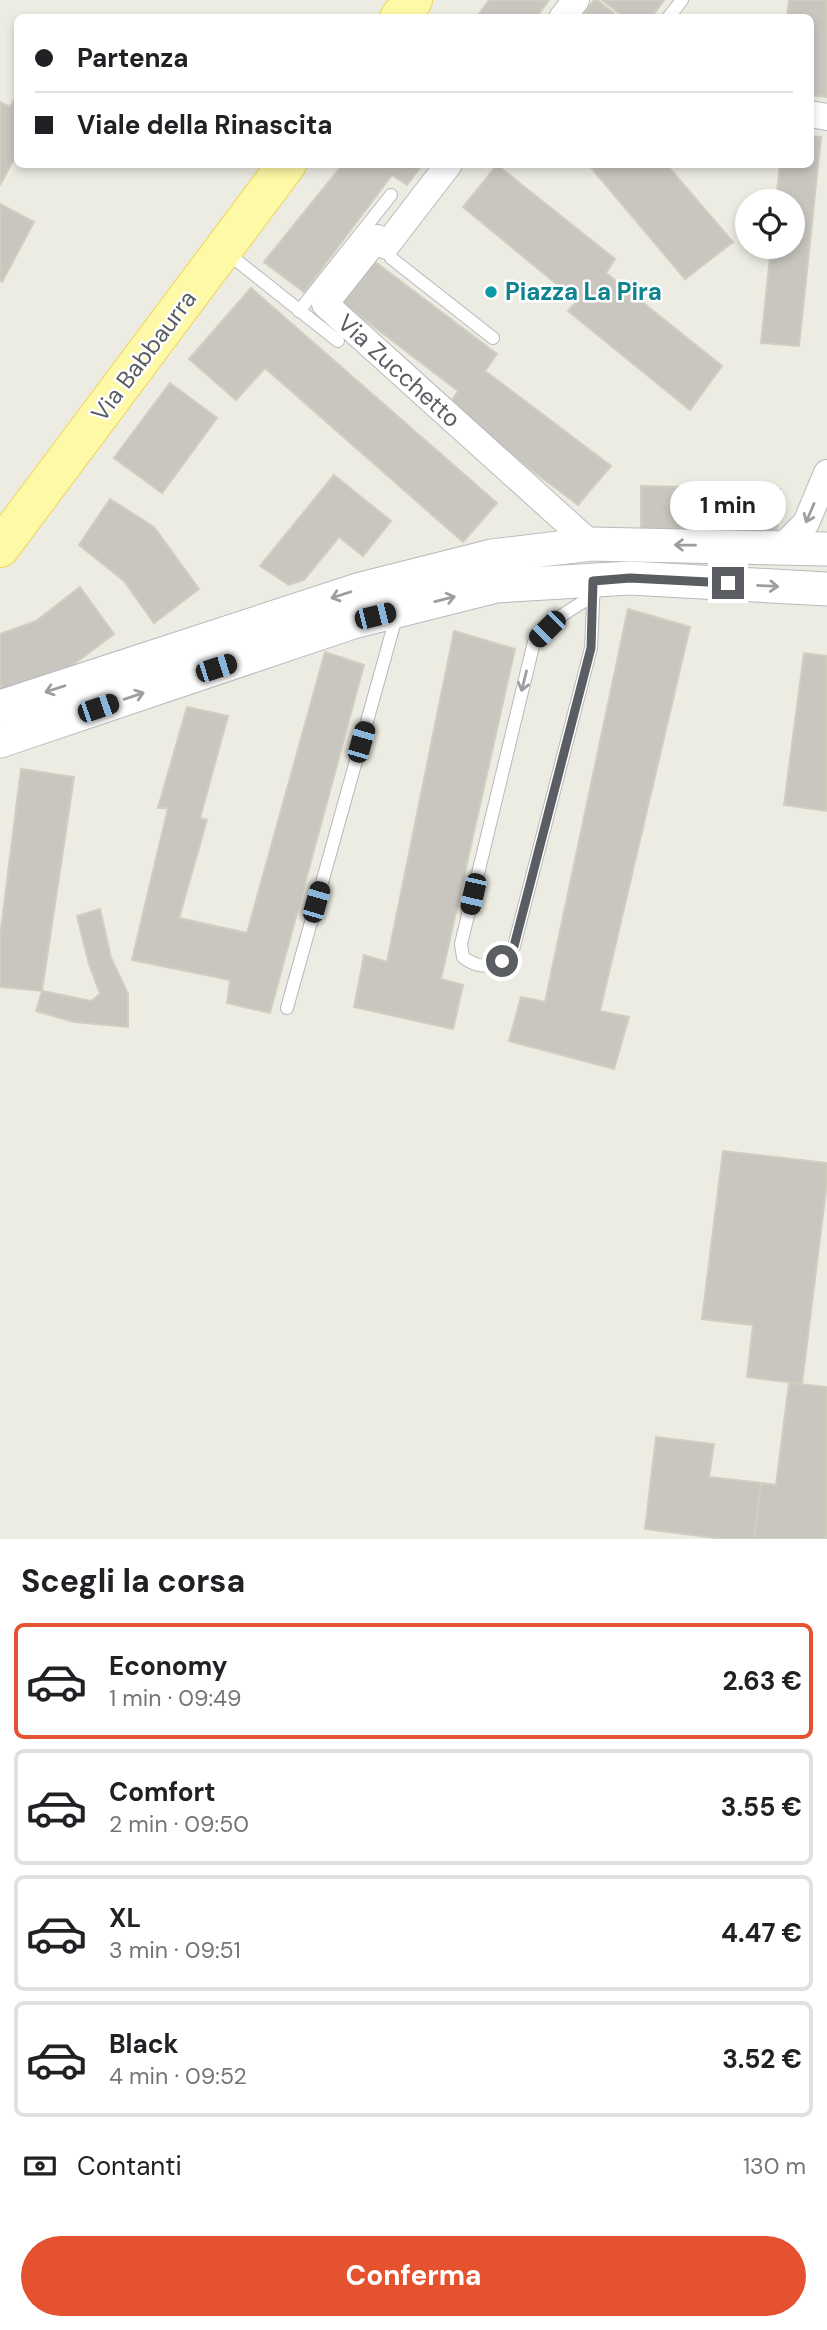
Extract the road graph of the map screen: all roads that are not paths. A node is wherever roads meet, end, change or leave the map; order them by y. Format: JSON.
{"nodes":[{"id":1,"x":576,"y":0,"type":"edge"},
{"id":2,"x":682,"y":0,"type":"edge"},
{"id":3,"x":565,"y":14,"type":"edge"},
{"id":4,"x":671,"y":14,"type":"edge"},
{"id":5,"x":284,"y":168,"type":"edge"},
{"id":6,"x":446,"y":168,"type":"edge"},
{"id":7,"x":391,"y":195,"type":"dead end"},
{"id":8,"x":386,"y":246,"type":"junction"},
{"id":9,"x":223,"y":250,"type":"junction"},
{"id":10,"x":299,"y":311,"type":"junction"},
{"id":11,"x":493,"y":338,"type":"dead end"},
{"id":12,"x":338,"y":341,"type":"dead end"},
{"id":13,"x":827,"y":466,"type":"edge"},
{"id":14,"x":827,"y":472,"type":"edge"},
{"id":15,"x":591,"y":544,"type":"junction"},
{"id":16,"x":782,"y":547,"type":"junction"},
{"id":17,"x":0,"y":548,"type":"edge"},
{"id":18,"x":827,"y":549,"type":"edge"},
{"id":19,"x":594,"y":588,"type":"junction"},
{"id":20,"x":827,"y":589,"type":"edge"},
{"id":21,"x":398,"y":610,"type":"junction"},
{"id":22,"x":0,"y":707,"type":"edge"},
{"id":23,"x":0,"y":741,"type":"edge"},
{"id":24,"x":287,"y":1009,"type":"dead end"}],
"edges":[{"from":1,"to":3,"type":"street"},
{"from":2,"to":4,"type":"lane"},
{"from":5,"to":9,"type":"main road","name":"Via Babbaurra"},
{"from":6,"to":8,"type":"street","name":"Via Zucchetto"},
{"from":7,"to":10,"type":"lane"},
{"from":8,"to":11,"type":"lane"},
{"from":8,"to":15,"type":"street","name":"Via Zucchetto"},
{"from":9,"to":10,"type":"lane"},
{"from":9,"to":17,"type":"main road","name":"Via Babbaurra"},
{"from":10,"to":12,"type":"lane"},
{"from":13,"to":14,"type":"street"},
{"from":14,"to":16,"type":"street","one_way":true},
{"from":16,"to":15,"type":"street","one_way":true},
{"from":15,"to":22,"type":"street","one_way":true},
{"from":16,"to":18,"type":"street"},
{"from":19,"to":19,"type":"lane","one_way":true},
{"from":19,"to":20,"type":"street","one_way":true},
{"from":21,"to":19,"type":"street","one_way":true},
{"from":23,"to":21,"type":"street","one_way":true},
{"from":21,"to":24,"type":"lane"}]}
